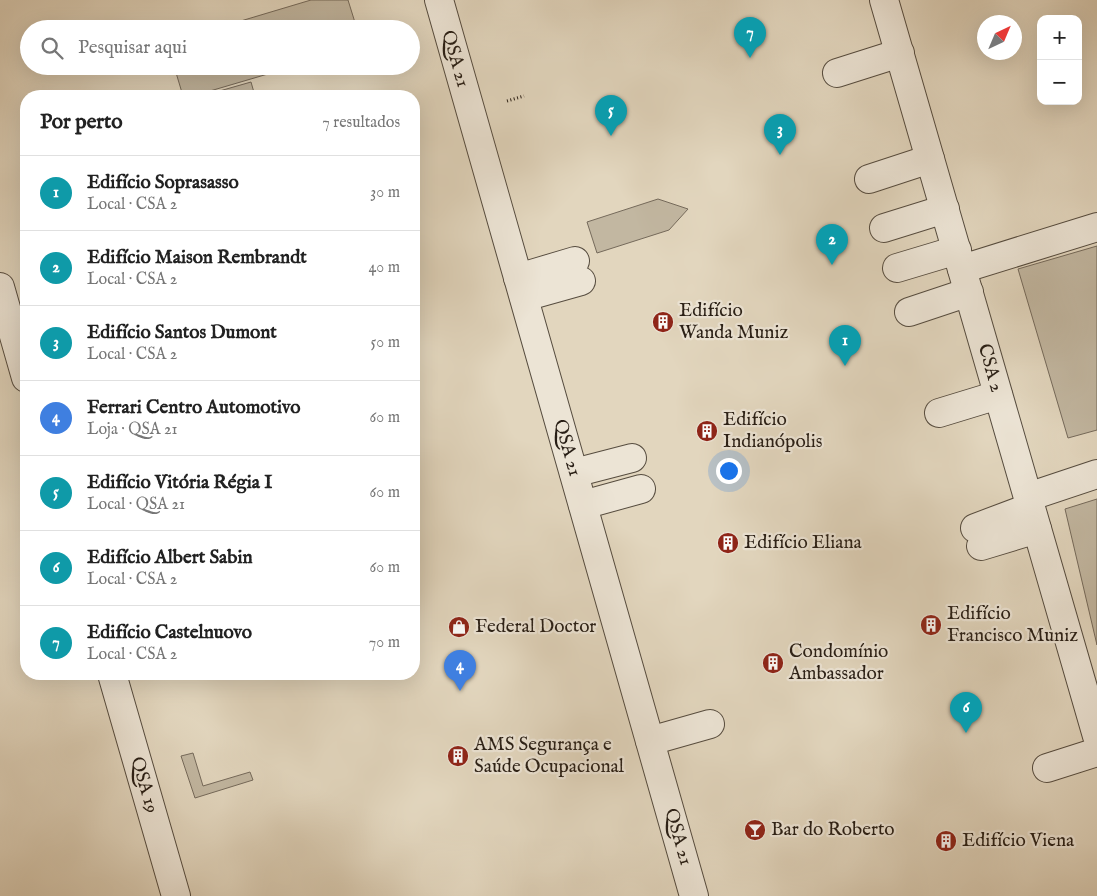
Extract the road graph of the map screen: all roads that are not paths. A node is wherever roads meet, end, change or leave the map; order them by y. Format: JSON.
{"nodes":[{"id":1,"x":439,"y":0,"type":"edge"},
{"id":2,"x":884,"y":0,"type":"edge"},
{"id":3,"x":898,"y":47,"type":"junction"},
{"id":4,"x":835,"y":66,"type":"dead end"},
{"id":5,"x":930,"y":159,"type":"junction"},
{"id":6,"x":869,"y":179,"type":"dead end"},
{"id":7,"x":945,"y":209,"type":"junction"},
{"id":8,"x":1097,"y":226,"type":"edge"},
{"id":9,"x":884,"y":228,"type":"dead end"},
{"id":10,"x":897,"y":268,"type":"dead end"},
{"id":11,"x":962,"y":270,"type":"junction"},
{"id":12,"x":578,"y":271,"type":"dead end"},
{"id":13,"x":0,"y":287,"type":"edge"},
{"id":14,"x":521,"y":287,"type":"junction"},
{"id":15,"x":910,"y":312,"type":"dead end"},
{"id":16,"x":20,"y":357,"type":"edge"},
{"id":17,"x":998,"y":395,"type":"junction"},
{"id":18,"x":939,"y":414,"type":"dead end"},
{"id":19,"x":632,"y":458,"type":"dead end"},
{"id":20,"x":574,"y":474,"type":"junction"},
{"id":21,"x":1097,"y":474,"type":"edge"},
{"id":22,"x":641,"y":489,"type":"dead end"},
{"id":23,"x":583,"y":505,"type":"junction"},
{"id":24,"x":1032,"y":511,"type":"junction"},
{"id":25,"x":978,"y":537,"type":"dead end"},
{"id":26,"x":114,"y":680,"type":"edge"},
{"id":27,"x":707,"y":715,"type":"dead end"},
{"id":28,"x":648,"y":732,"type":"junction"},
{"id":29,"x":1097,"y":736,"type":"edge"},
{"id":30,"x":1097,"y":752,"type":"edge"},
{"id":31,"x":1047,"y":768,"type":"dead end"},
{"id":32,"x":176,"y":896,"type":"edge"},
{"id":33,"x":694,"y":896,"type":"edge"}],
"edges":[{"from":1,"to":14,"type":"street","name":"QSA 21"},
{"from":2,"to":3,"type":"street","name":"CSA 2"},
{"from":3,"to":4,"type":"street"},
{"from":3,"to":5,"type":"street","name":"CSA 2"},
{"from":5,"to":6,"type":"street"},
{"from":5,"to":7,"type":"street","name":"CSA 2"},
{"from":7,"to":9,"type":"street"},
{"from":7,"to":11,"type":"street","name":"CSA 2"},
{"from":8,"to":11,"type":"street"},
{"from":10,"to":11,"type":"street"},
{"from":11,"to":15,"type":"street"},
{"from":11,"to":17,"type":"street","name":"CSA 2"},
{"from":12,"to":14,"type":"street"},
{"from":13,"to":16,"type":"street"},
{"from":14,"to":20,"type":"street","name":"QSA 21"},
{"from":17,"to":18,"type":"street"},
{"from":17,"to":24,"type":"street","name":"CSA 2"},
{"from":19,"to":20,"type":"street"},
{"from":20,"to":23,"type":"street","name":"QSA 21"},
{"from":21,"to":24,"type":"street"},
{"from":22,"to":23,"type":"street"},
{"from":23,"to":28,"type":"street","name":"QSA 21"},
{"from":24,"to":25,"type":"street"},
{"from":24,"to":29,"type":"street","name":"CSA 2"},
{"from":26,"to":32,"type":"street","name":"QSA 19"},
{"from":27,"to":28,"type":"street"},
{"from":28,"to":33,"type":"street","name":"QSA 21"},
{"from":30,"to":31,"type":"street"}]}
